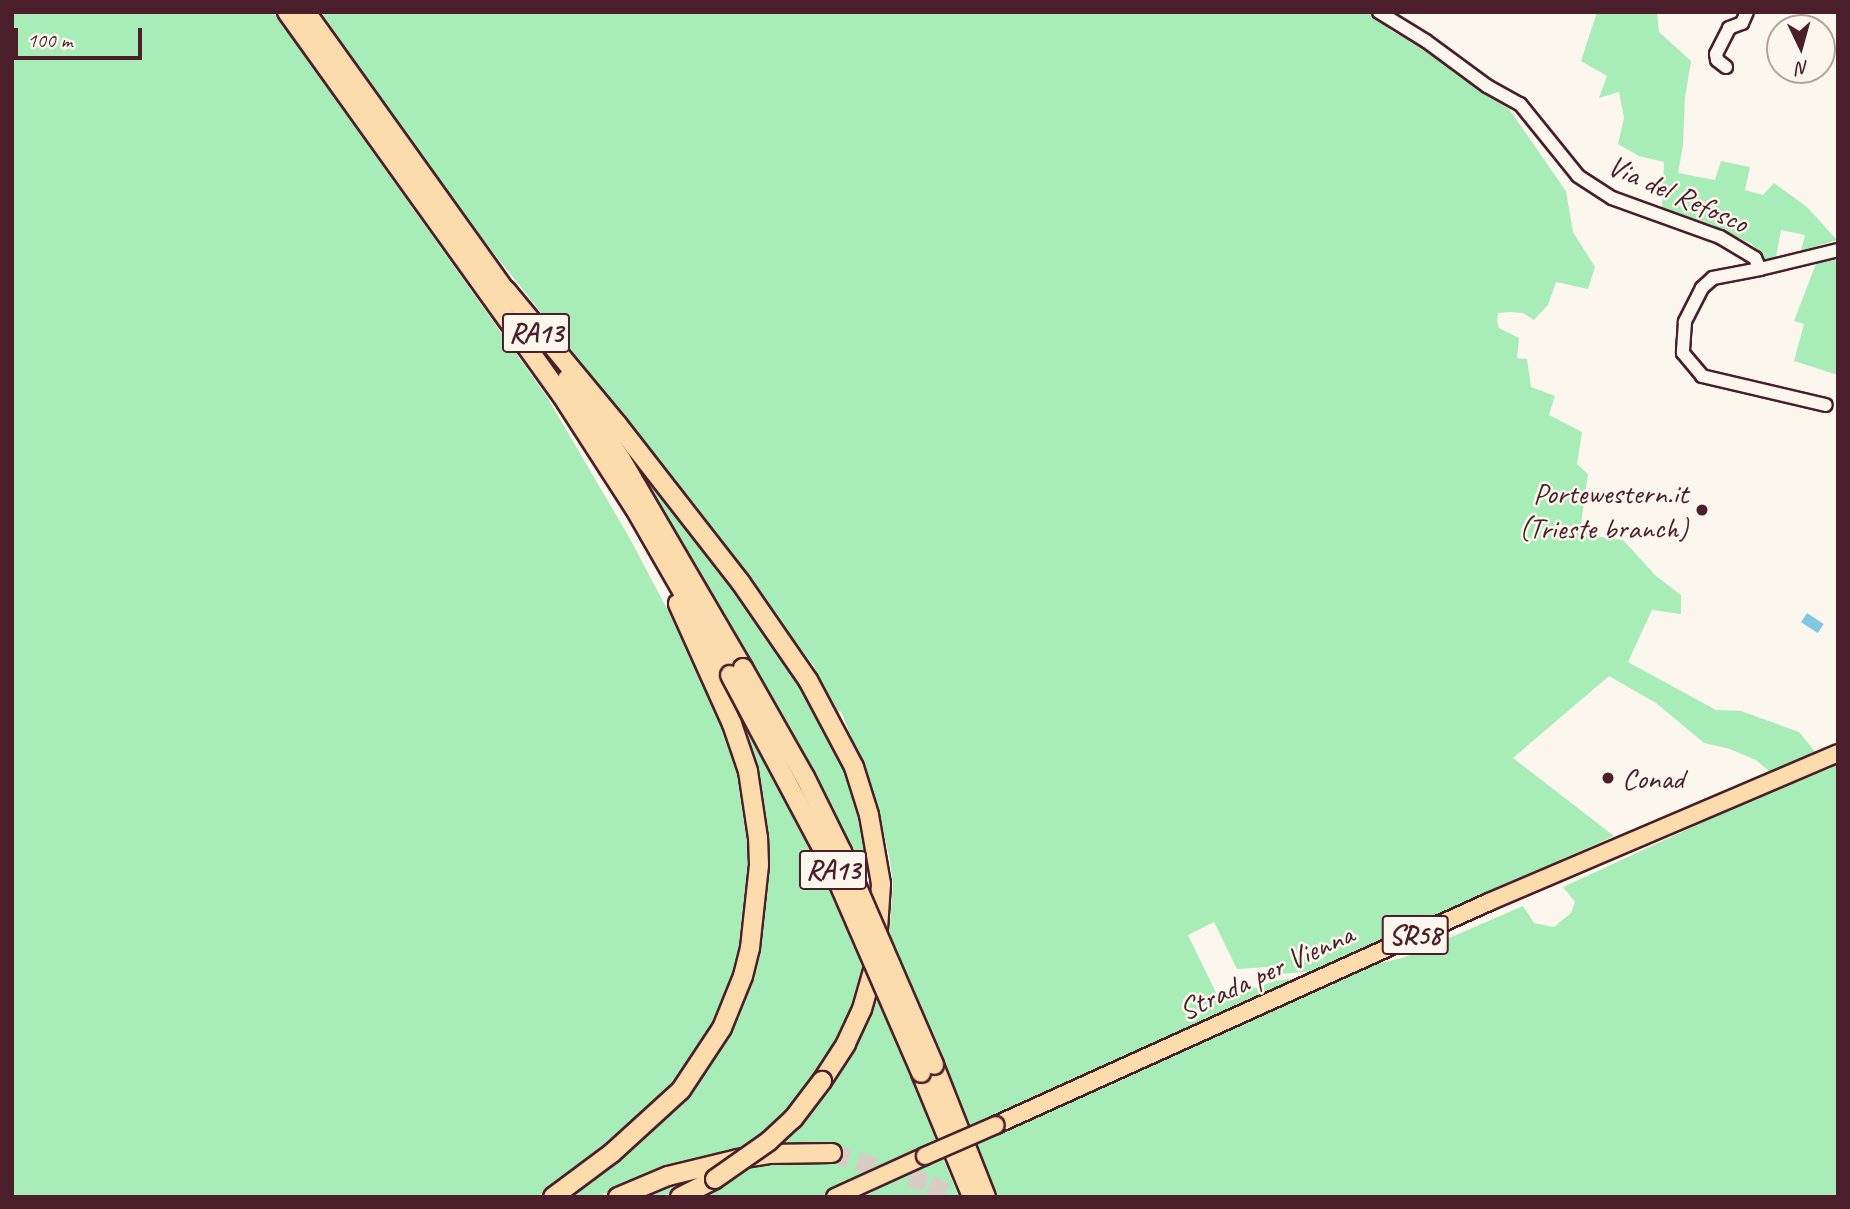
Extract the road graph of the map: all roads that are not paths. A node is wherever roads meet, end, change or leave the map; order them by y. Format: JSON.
{"nodes":[{"id":1,"x":288,"y":12,"type":"edge"},
{"id":2,"x":306,"y":12,"type":"edge"},
{"id":3,"x":1379,"y":12,"type":"edge"},
{"id":4,"x":1746,"y":12,"type":"edge"},
{"id":5,"x":1726,"y":67,"type":"dead end"},
{"id":6,"x":1838,"y":250,"type":"edge"},
{"id":7,"x":1760,"y":269,"type":"junction"},
{"id":8,"x":506,"y":290,"type":"junction"},
{"id":9,"x":1826,"y":405,"type":"dead end"},
{"id":10,"x":661,"y":554,"type":"junction"},
{"id":11,"x":737,"y":672,"type":"junction"},
{"id":12,"x":1838,"y":753,"type":"edge"},
{"id":13,"x":928,"y":1069,"type":"junction"},
{"id":14,"x":832,"y":1153,"type":"tunnel mouth"},
{"id":15,"x":553,"y":1197,"type":"edge"},
{"id":16,"x":618,"y":1197,"type":"edge"},
{"id":17,"x":680,"y":1197,"type":"edge"},
{"id":18,"x":835,"y":1197,"type":"edge"},
{"id":19,"x":972,"y":1197,"type":"edge"},
{"id":20,"x":986,"y":1197,"type":"edge"}],
"edges":[{"from":1,"to":10,"type":"highway","number":"RA13"},
{"from":2,"to":8,"type":"highway","number":"RA13"},
{"from":3,"to":7,"type":"street","name":"Via del Refosco"},
{"from":4,"to":5,"type":"street"},
{"from":6,"to":7,"type":"street","name":"Via del Refosco"},
{"from":7,"to":9,"type":"street","name":"Via del Refosco"},
{"from":8,"to":11,"type":"highway","number":"RA13"},
{"from":8,"to":17,"type":"highway","bridge":true},
{"from":10,"to":11,"type":"highway","number":"RA13"},
{"from":10,"to":15,"type":"highway"},
{"from":11,"to":13,"type":"highway","number":"RA13","bridge":true},
{"from":12,"to":18,"type":"main road","name":"Strada per Vienna","number":"SR58","bridge":true},
{"from":13,"to":19,"type":"highway","number":"RA13"},
{"from":13,"to":20,"type":"highway","number":"RA13"},
{"from":14,"to":16,"type":"highway"}]}
